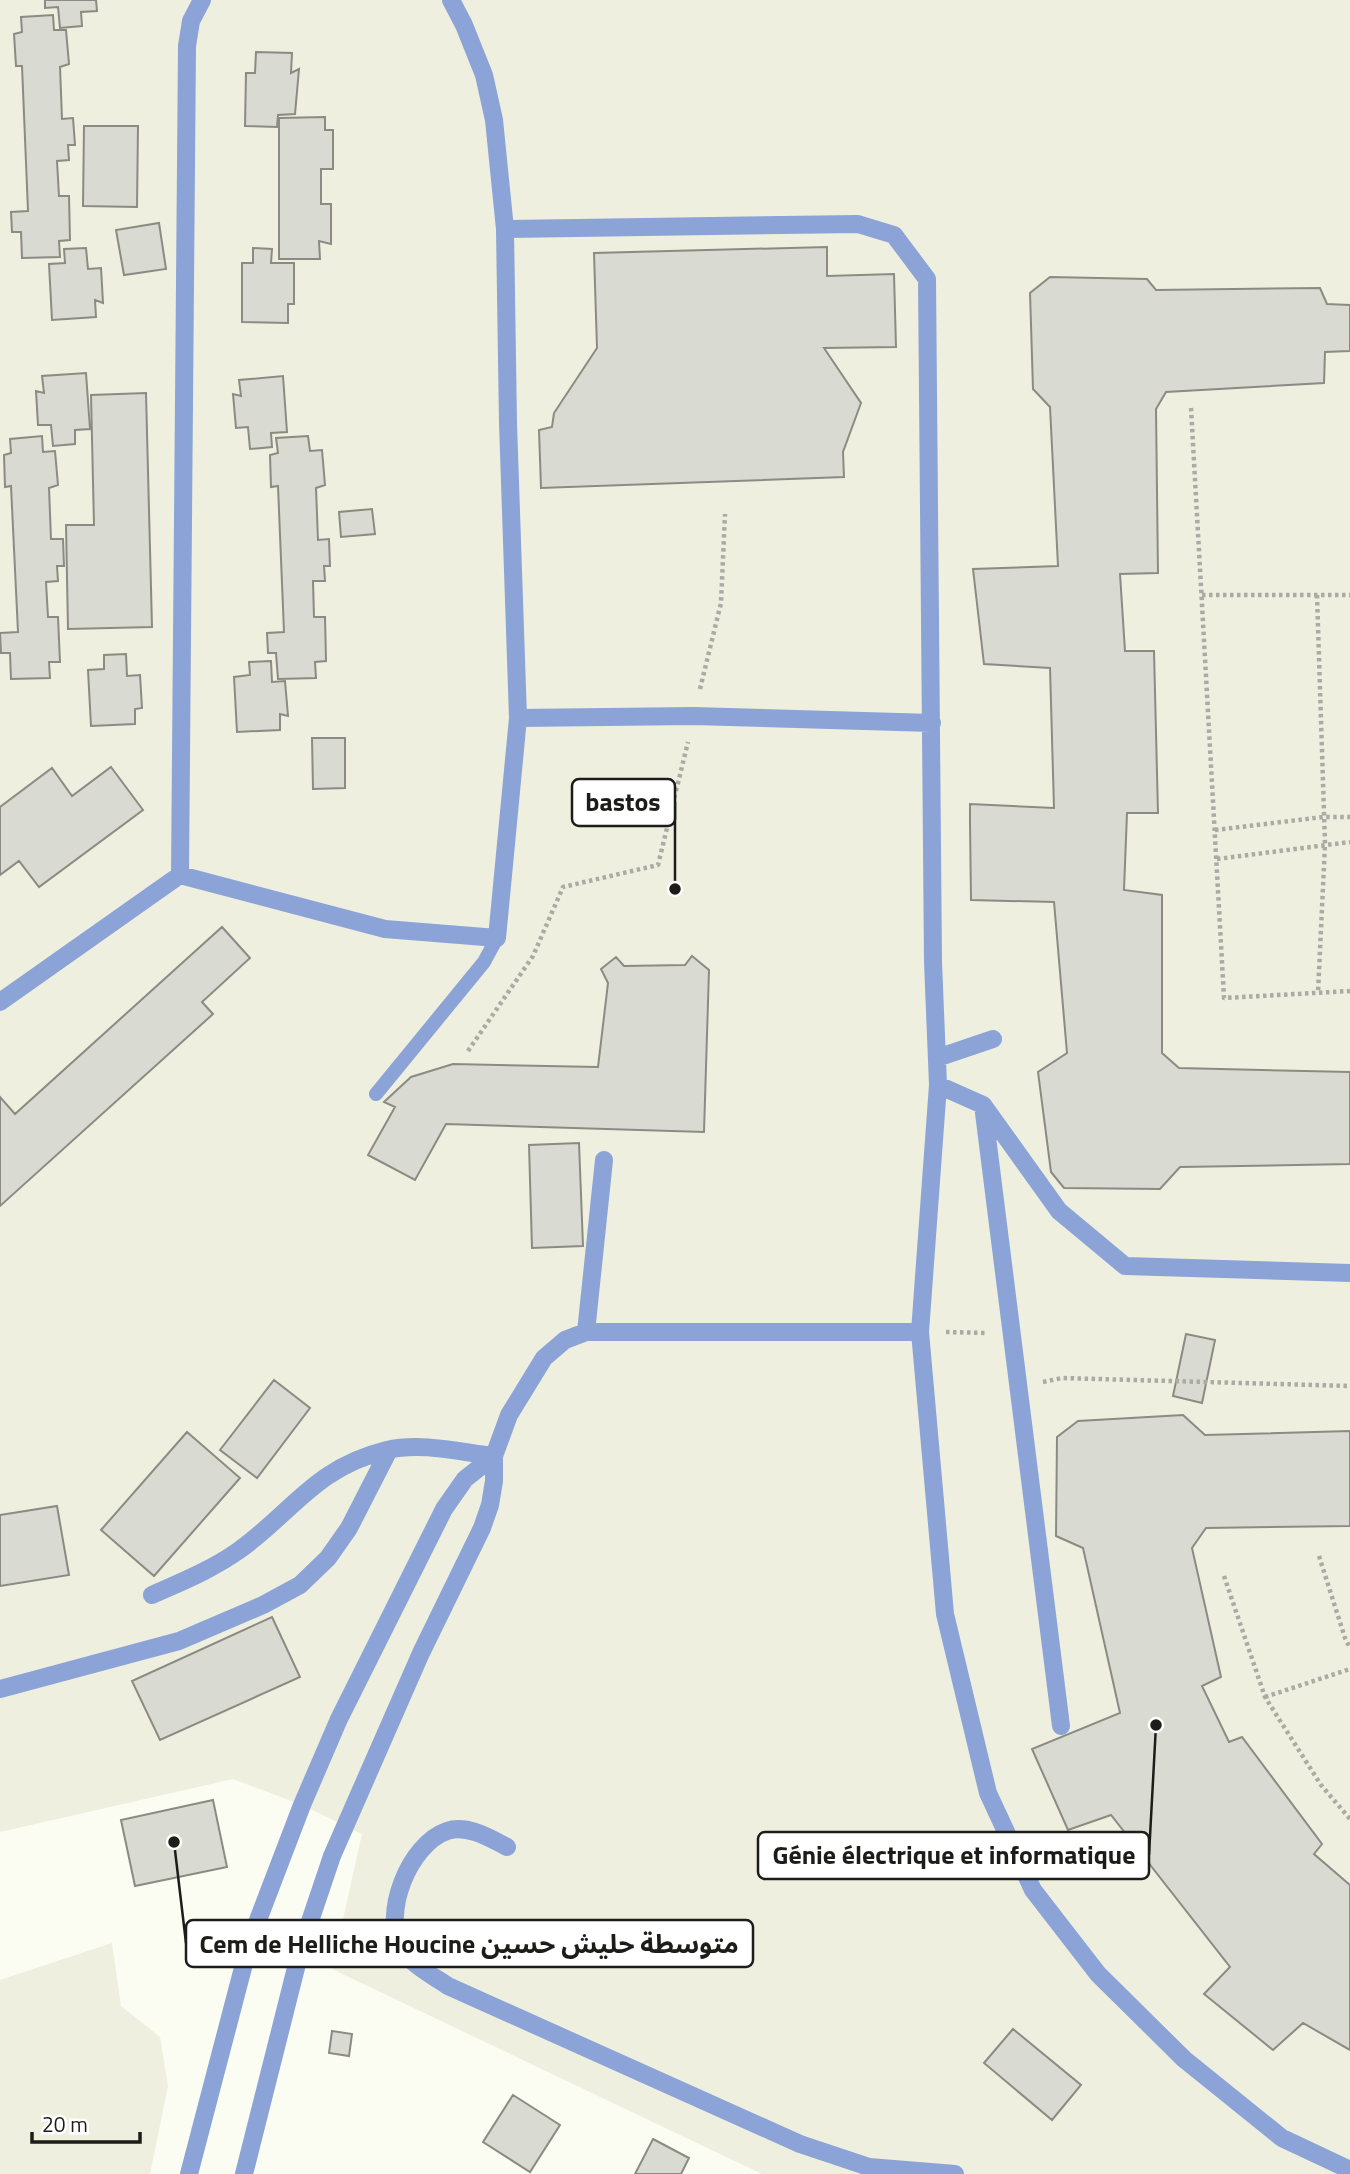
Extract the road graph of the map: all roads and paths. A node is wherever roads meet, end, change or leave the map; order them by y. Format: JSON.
{"nodes":[{"id":1,"x":202,"y":0,"type":"edge"},
{"id":2,"x":451,"y":0,"type":"edge"},
{"id":3,"x":505,"y":229,"type":"junction"},
{"id":4,"x":1191,"y":408,"type":"dead end"},
{"id":5,"x":725,"y":514,"type":"dead end"},
{"id":6,"x":1202,"y":595,"type":"junction"},
{"id":7,"x":1317,"y":595,"type":"junction"},
{"id":8,"x":1350,"y":595,"type":"edge"},
{"id":9,"x":694,"y":716,"type":"junction"},
{"id":10,"x":519,"y":718,"type":"junction"},
{"id":11,"x":932,"y":723,"type":"junction"},
{"id":12,"x":1323,"y":817,"type":"junction"},
{"id":13,"x":1350,"y":817,"type":"edge"},
{"id":14,"x":1215,"y":830,"type":"junction"},
{"id":15,"x":1350,"y":842,"type":"edge"},
{"id":16,"x":1325,"y":844,"type":"junction"},
{"id":17,"x":1217,"y":859,"type":"junction"},
{"id":18,"x":180,"y":875,"type":"junction"},
{"id":19,"x":497,"y":938,"type":"junction"},
{"id":20,"x":1350,"y":991,"type":"edge"},
{"id":21,"x":1318,"y":993,"type":"junction"},
{"id":22,"x":0,"y":1002,"type":"edge"},
{"id":23,"x":993,"y":1038,"type":"dead end"},
{"id":24,"x":468,"y":1051,"type":"dead end"},
{"id":25,"x":937,"y":1058,"type":"junction"},
{"id":26,"x":938,"y":1085,"type":"junction"},
{"id":27,"x":376,"y":1094,"type":"dead end"},
{"id":28,"x":983,"y":1105,"type":"junction"},
{"id":29,"x":604,"y":1160,"type":"dead end"},
{"id":30,"x":1350,"y":1273,"type":"edge"},
{"id":31,"x":586,"y":1332,"type":"junction"},
{"id":32,"x":920,"y":1332,"type":"junction"},
{"id":33,"x":1012,"y":1334,"type":"junction"},
{"id":34,"x":1062,"y":1378,"type":"dead end"},
{"id":35,"x":1350,"y":1386,"type":"edge"},
{"id":36,"x":389,"y":1450,"type":"junction"},
{"id":37,"x":494,"y":1456,"type":"junction"},
{"id":38,"x":1319,"y":1556,"type":"dead end"},
{"id":39,"x":1224,"y":1576,"type":"dead end"},
{"id":40,"x":152,"y":1595,"type":"dead end"},
{"id":41,"x":1350,"y":1648,"type":"edge"},
{"id":42,"x":1350,"y":1670,"type":"edge"},
{"id":43,"x":0,"y":1689,"type":"edge"},
{"id":44,"x":1265,"y":1697,"type":"junction"},
{"id":45,"x":1060,"y":1726,"type":"dead end"},
{"id":46,"x":1350,"y":1819,"type":"edge"},
{"id":47,"x":507,"y":1847,"type":"dead end"},
{"id":48,"x":1350,"y":2170,"type":"edge"},
{"id":49,"x":190,"y":2174,"type":"edge"},
{"id":50,"x":244,"y":2174,"type":"edge"},
{"id":51,"x":955,"y":2174,"type":"edge"}],
"edges":[{"from":1,"to":18,"type":"street"},
{"from":2,"to":3,"type":"street"},
{"from":3,"to":10,"type":"street"},
{"from":3,"to":11,"type":"street"},
{"from":4,"to":6,"type":"path"},
{"from":5,"to":9,"type":"path"},
{"from":6,"to":7,"type":"path"},
{"from":6,"to":14,"type":"path"},
{"from":7,"to":8,"type":"path"},
{"from":7,"to":12,"type":"path"},
{"from":9,"to":10,"type":"street"},
{"from":9,"to":11,"type":"street"},
{"from":9,"to":24,"type":"path"},
{"from":10,"to":19,"type":"street"},
{"from":11,"to":25,"type":"street"},
{"from":12,"to":13,"type":"path"},
{"from":12,"to":14,"type":"path"},
{"from":12,"to":16,"type":"path"},
{"from":14,"to":17,"type":"path"},
{"from":15,"to":16,"type":"path"},
{"from":16,"to":17,"type":"path"},
{"from":16,"to":21,"type":"path"},
{"from":17,"to":21,"type":"path"},
{"from":18,"to":19,"type":"street"},
{"from":18,"to":22,"type":"street"},
{"from":19,"to":27,"type":"lane"},
{"from":20,"to":21,"type":"path"},
{"from":23,"to":25,"type":"street"},
{"from":25,"to":26,"type":"street"},
{"from":26,"to":28,"type":"street"},
{"from":26,"to":32,"type":"street"},
{"from":28,"to":30,"type":"street"},
{"from":28,"to":33,"type":"street"},
{"from":29,"to":31,"type":"street"},
{"from":31,"to":32,"type":"street"},
{"from":31,"to":37,"type":"street"},
{"from":32,"to":33,"type":"path"},
{"from":32,"to":48,"type":"street"},
{"from":33,"to":45,"type":"street"},
{"from":34,"to":35,"type":"path"},
{"from":36,"to":37,"type":"street"},
{"from":36,"to":40,"type":"street"},
{"from":36,"to":43,"type":"street"},
{"from":37,"to":49,"type":"street"},
{"from":37,"to":50,"type":"street"},
{"from":38,"to":41,"type":"path"},
{"from":39,"to":44,"type":"path"},
{"from":42,"to":44,"type":"path"},
{"from":44,"to":46,"type":"path"},
{"from":47,"to":51,"type":"street"}]}
